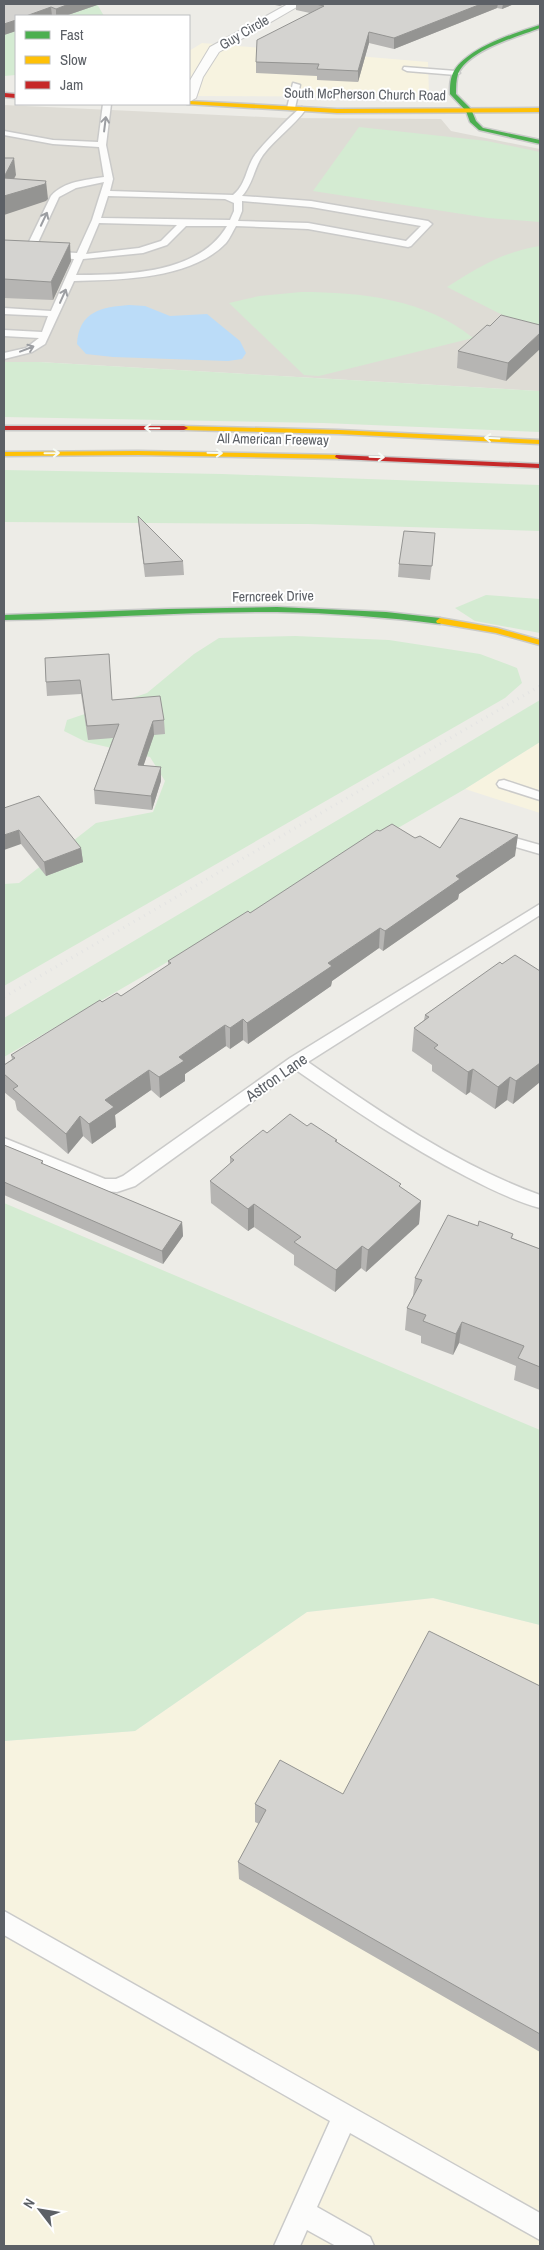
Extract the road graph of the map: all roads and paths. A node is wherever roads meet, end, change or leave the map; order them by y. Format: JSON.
{"nodes":[{"id":1,"x":296,"y":4,"type":"edge"},
{"id":2,"x":540,"y":26,"type":"edge"},
{"id":3,"x":407,"y":69,"type":"dead end"},
{"id":4,"x":456,"y":73,"type":"junction"},
{"id":5,"x":296,"y":85,"type":"dead end"},
{"id":6,"x":190,"y":95,"type":"edge"},
{"id":7,"x":190,"y":104,"type":"edge"},
{"id":8,"x":107,"y":105,"type":"edge"},
{"id":9,"x":296,"y":109,"type":"junction"},
{"id":10,"x":469,"y":110,"type":"junction"},
{"id":11,"x":540,"y":110,"type":"edge"},
{"id":12,"x":4,"y":133,"type":"edge"},
{"id":13,"x":540,"y":142,"type":"edge"},
{"id":14,"x":102,"y":145,"type":"junction"},
{"id":15,"x":109,"y":179,"type":"junction"},
{"id":16,"x":105,"y":193,"type":"junction"},
{"id":17,"x":234,"y":198,"type":"junction"},
{"id":18,"x":96,"y":220,"type":"junction"},
{"id":19,"x":184,"y":222,"type":"junction"},
{"id":20,"x":233,"y":223,"type":"junction"},
{"id":21,"x":79,"y":257,"type":"junction"},
{"id":22,"x":71,"y":278,"type":"junction"},
{"id":23,"x":4,"y":311,"type":"edge"},
{"id":24,"x":55,"y":314,"type":"junction"},
{"id":25,"x":4,"y":333,"type":"edge"},
{"id":26,"x":45,"y":335,"type":"junction"},
{"id":27,"x":4,"y":356,"type":"edge"},
{"id":28,"x":4,"y":428,"type":"edge"},
{"id":29,"x":540,"y":442,"type":"edge"},
{"id":30,"x":4,"y":454,"type":"edge"},
{"id":31,"x":540,"y":466,"type":"edge"},
{"id":32,"x":4,"y":618,"type":"edge"},
{"id":33,"x":540,"y":643,"type":"edge"},
{"id":34,"x":504,"y":784,"type":"dead end"},
{"id":35,"x":540,"y":796,"type":"edge"},
{"id":36,"x":486,"y":833,"type":"edge"},
{"id":37,"x":540,"y":850,"type":"edge"},
{"id":38,"x":540,"y":909,"type":"edge"},
{"id":39,"x":296,"y":1062,"type":"junction"},
{"id":40,"x":4,"y":1144,"type":"edge"},
{"id":41,"x":540,"y":1202,"type":"edge"},
{"id":42,"x":4,"y":1922,"type":"edge"},
{"id":43,"x":345,"y":2116,"type":"junction"},
{"id":44,"x":302,"y":2213,"type":"junction"},
{"id":45,"x":540,"y":2227,"type":"edge"},
{"id":46,"x":287,"y":2246,"type":"edge"},
{"id":47,"x":361,"y":2246,"type":"edge"}],
"edges":[{"from":1,"to":6,"type":"street","name":"Guy Circle"},
{"from":2,"to":4,"type":"main road"},
{"from":3,"to":4,"type":"lane"},
{"from":4,"to":10,"type":"main road"},
{"from":5,"to":9,"type":"lane"},
{"from":7,"to":9,"type":"main road","name":"South McPherson Church Road"},
{"from":14,"to":8,"type":"lane","one_way":true},
{"from":9,"to":10,"type":"main road","name":"South McPherson Church Road"},
{"from":9,"to":17,"type":"lane"},
{"from":10,"to":11,"type":"main road","name":"South McPherson Church Road"},
{"from":10,"to":13,"type":"main road"},
{"from":12,"to":14,"type":"lane"},
{"from":14,"to":15,"type":"lane"},
{"from":15,"to":16,"type":"lane"},
{"from":21,"to":15,"type":"lane","one_way":true},
{"from":16,"to":17,"type":"lane"},
{"from":16,"to":18,"type":"lane"},
{"from":17,"to":20,"type":"lane"},
{"from":17,"to":20,"type":"lane"},
{"from":18,"to":19,"type":"lane"},
{"from":18,"to":21,"type":"lane"},
{"from":19,"to":20,"type":"lane"},
{"from":19,"to":21,"type":"lane"},
{"from":20,"to":22,"type":"lane"},
{"from":21,"to":22,"type":"lane"},
{"from":24,"to":22,"type":"lane","one_way":true},
{"from":23,"to":24,"type":"lane"},
{"from":24,"to":26,"type":"lane"},
{"from":25,"to":26,"type":"lane"},
{"from":27,"to":26,"type":"lane","one_way":true},
{"from":29,"to":28,"type":"main road","name":"All American Freeway","one_way":true},
{"from":30,"to":31,"type":"main road","name":"All American Freeway","one_way":true},
{"from":32,"to":33,"type":"main road","name":"Ferncreek Drive"},
{"from":34,"to":35,"type":"lane"},
{"from":36,"to":37,"type":"lane"},
{"from":38,"to":39,"type":"lane","name":"Astron Lane"},
{"from":39,"to":40,"type":"lane","name":"Astron Lane"},
{"from":39,"to":41,"type":"lane"},
{"from":42,"to":43,"type":"lane"},
{"from":43,"to":44,"type":"lane"},
{"from":43,"to":45,"type":"lane"},
{"from":44,"to":46,"type":"lane"},
{"from":44,"to":47,"type":"lane"}]}
